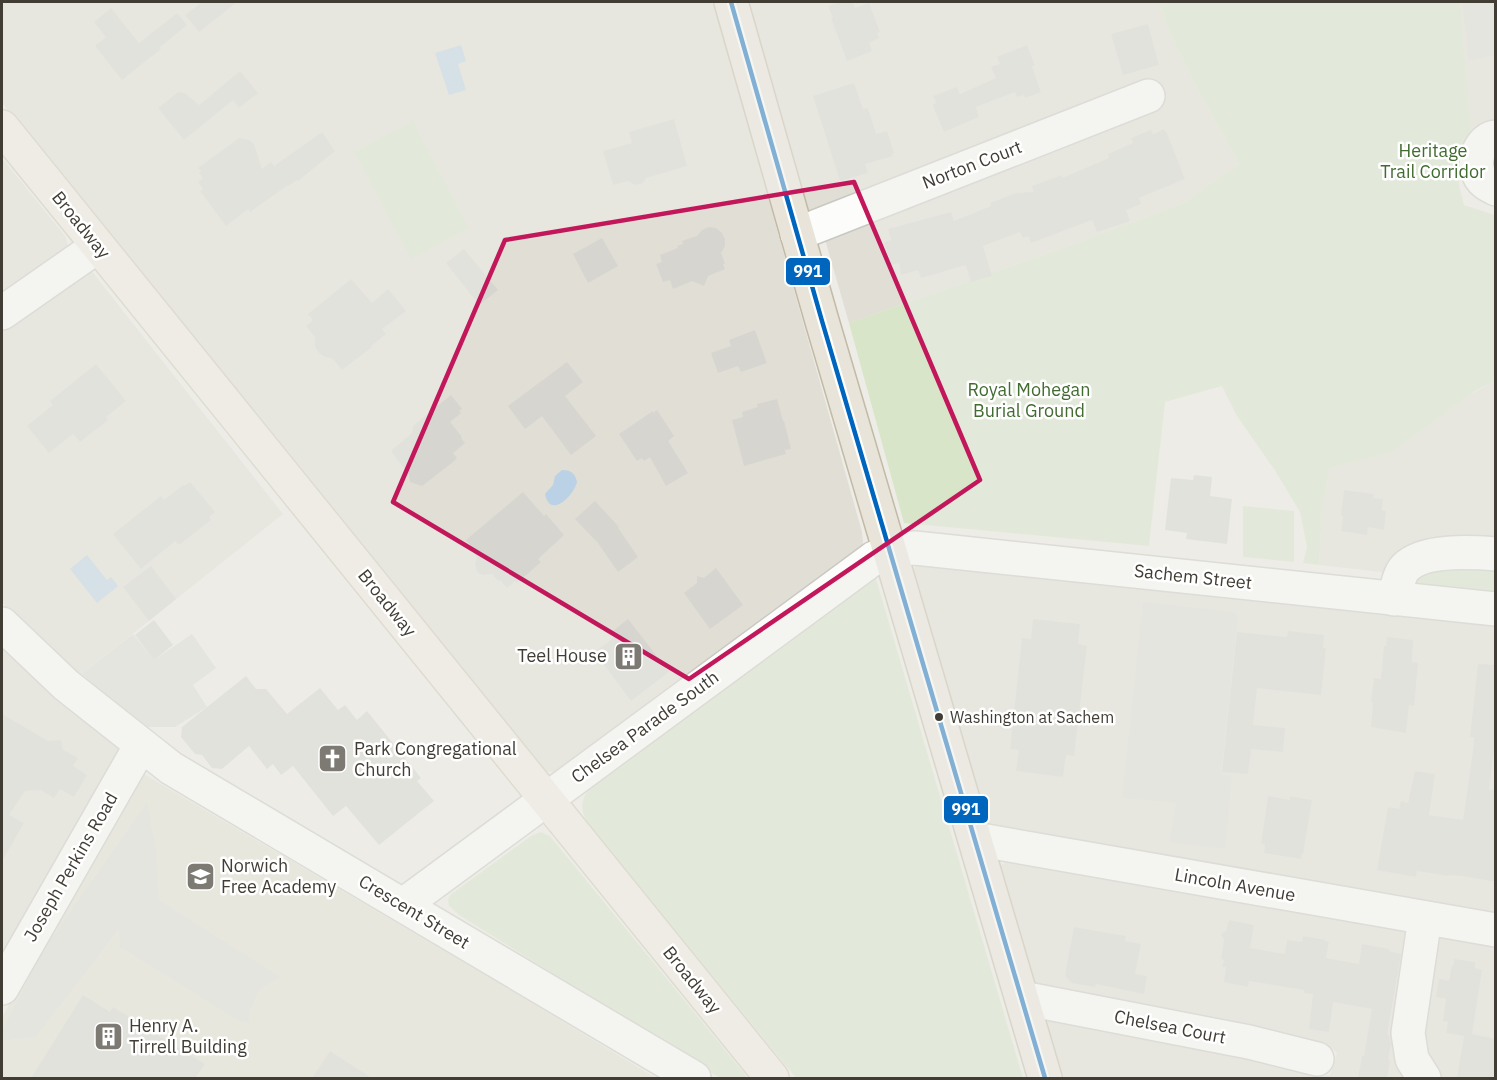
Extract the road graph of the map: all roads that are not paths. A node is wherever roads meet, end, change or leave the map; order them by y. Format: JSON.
{"nodes":[{"id":1,"x":731,"y":2,"type":"edge"},
{"id":2,"x":1148,"y":96,"type":"dead end"},
{"id":3,"x":2,"y":127,"type":"edge"},
{"id":4,"x":1496,"y":137,"type":"edge"},
{"id":5,"x":1496,"y":189,"type":"edge"},
{"id":6,"x":797,"y":234,"type":"junction"},
{"id":7,"x":98,"y":246,"type":"junction"},
{"id":8,"x":2,"y":313,"type":"edge"},
{"id":9,"x":890,"y":551,"type":"junction"},
{"id":10,"x":1496,"y":554,"type":"edge"},
{"id":11,"x":1395,"y":599,"type":"junction"},
{"id":12,"x":1496,"y":609,"type":"edge"},
{"id":13,"x":2,"y":624,"type":"edge"},
{"id":14,"x":141,"y":746,"type":"junction"},
{"id":15,"x":546,"y":800,"type":"junction"},
{"id":16,"x":975,"y":839,"type":"junction"},
{"id":17,"x":403,"y":905,"type":"junction"},
{"id":18,"x":1425,"y":918,"type":"junction"},
{"id":19,"x":1496,"y":930,"type":"edge"},
{"id":20,"x":2,"y":988,"type":"edge"},
{"id":21,"x":1022,"y":998,"type":"junction"},
{"id":22,"x":1317,"y":1059,"type":"dead end"},
{"id":23,"x":694,"y":1078,"type":"edge"},
{"id":24,"x":771,"y":1078,"type":"edge"},
{"id":25,"x":1045,"y":1078,"type":"edge"},
{"id":26,"x":1424,"y":1078,"type":"edge"}],
"edges":[{"from":1,"to":6,"type":"highway"},
{"from":2,"to":6,"type":"street","name":"Norton Court"},
{"from":3,"to":7,"type":"main road","name":"Broadway"},
{"from":4,"to":5,"type":"street"},
{"from":6,"to":9,"type":"highway"},
{"from":7,"to":8,"type":"street"},
{"from":7,"to":15,"type":"main road","name":"Broadway"},
{"from":9,"to":11,"type":"street","name":"Sachem Street"},
{"from":9,"to":15,"type":"street","name":"Chelsea Parade South"},
{"from":9,"to":16,"type":"highway"},
{"from":10,"to":11,"type":"street"},
{"from":11,"to":12,"type":"street","name":"Sachem Street"},
{"from":13,"to":14,"type":"street","name":"Crescent Street"},
{"from":14,"to":17,"type":"street","name":"Crescent Street"},
{"from":14,"to":20,"type":"street","name":"Joseph Perkins Road"},
{"from":15,"to":17,"type":"street","name":"Chelsea Parade South"},
{"from":15,"to":24,"type":"main road","name":"Broadway"},
{"from":16,"to":18,"type":"street","name":"Lincoln Avenue"},
{"from":16,"to":21,"type":"highway"},
{"from":17,"to":23,"type":"street","name":"Crescent Street"},
{"from":18,"to":19,"type":"street","name":"Lincoln Avenue"},
{"from":18,"to":26,"type":"street"},
{"from":21,"to":22,"type":"street","name":"Chelsea Court"},
{"from":21,"to":25,"type":"highway"}]}
